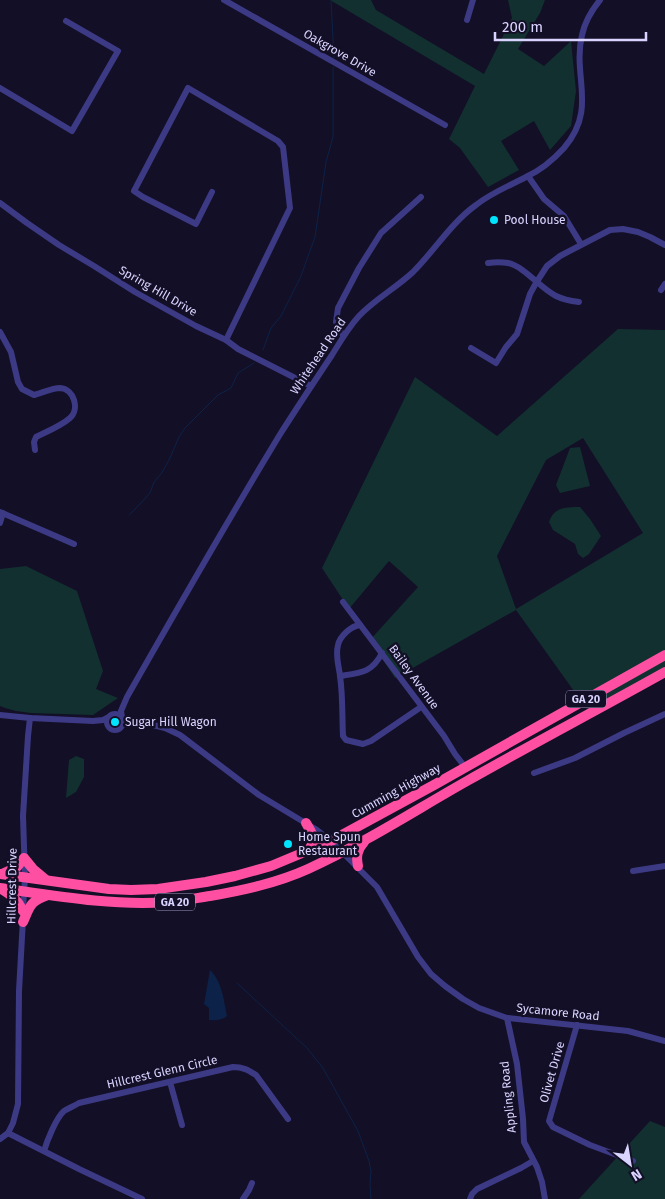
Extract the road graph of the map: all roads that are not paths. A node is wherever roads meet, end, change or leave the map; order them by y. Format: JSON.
{"nodes":[{"id":1,"x":224,"y":0,"type":"edge"},
{"id":2,"x":473,"y":0,"type":"edge"},
{"id":3,"x":600,"y":0,"type":"edge"},
{"id":4,"x":467,"y":20,"type":"dead end"},
{"id":5,"x":66,"y":21,"type":"dead end"},
{"id":6,"x":0,"y":88,"type":"edge"},
{"id":7,"x":445,"y":125,"type":"dead end"},
{"id":8,"x":528,"y":176,"type":"junction"},
{"id":9,"x":212,"y":192,"type":"dead end"},
{"id":10,"x":422,"y":197,"type":"dead end"},
{"id":11,"x":0,"y":203,"type":"edge"},
{"id":12,"x":581,"y":244,"type":"junction"},
{"id":13,"x":665,"y":245,"type":"edge"},
{"id":14,"x":488,"y":263,"type":"dead end"},
{"id":15,"x":536,"y":282,"type":"junction"},
{"id":16,"x":579,"y":302,"type":"dead end"},
{"id":17,"x":0,"y":332,"type":"edge"},
{"id":18,"x":343,"y":336,"type":"junction"},
{"id":19,"x":225,"y":340,"type":"junction"},
{"id":20,"x":470,"y":348,"type":"dead end"},
{"id":21,"x":311,"y":386,"type":"junction"},
{"id":22,"x":35,"y":450,"type":"dead end"},
{"id":23,"x":2,"y":512,"type":"edge"},
{"id":24,"x":0,"y":523,"type":"edge"},
{"id":25,"x":74,"y":544,"type":"dead end"},
{"id":26,"x":343,"y":602,"type":"dead end"},
{"id":27,"x":360,"y":625,"type":"junction"},
{"id":28,"x":382,"y":653,"type":"junction"},
{"id":29,"x":665,"y":655,"type":"edge"},
{"id":30,"x":665,"y":672,"type":"edge"},
{"id":31,"x":340,"y":676,"type":"junction"},
{"id":32,"x":128,"y":697,"type":"junction"},
{"id":33,"x":421,"y":707,"type":"junction"},
{"id":34,"x":665,"y":714,"type":"edge"},
{"id":35,"x":0,"y":715,"type":"edge"},
{"id":36,"x":111,"y":716,"type":"junction"},
{"id":37,"x":30,"y":718,"type":"junction"},
{"id":38,"x":122,"y":718,"type":"junction"},
{"id":39,"x":93,"y":721,"type":"junction"},
{"id":40,"x":140,"y":724,"type":"junction"},
{"id":41,"x":109,"y":728,"type":"junction"},
{"id":42,"x":121,"y":728,"type":"junction"},
{"id":43,"x":465,"y":767,"type":"junction"},
{"id":44,"x":534,"y":773,"type":"dead end"},
{"id":45,"x":306,"y":824,"type":"junction"},
{"id":46,"x":366,"y":839,"type":"junction"},
{"id":47,"x":331,"y":841,"type":"junction"},
{"id":48,"x":308,"y":851,"type":"junction"},
{"id":49,"x":342,"y":852,"type":"junction"},
{"id":50,"x":24,"y":858,"type":"junction"},
{"id":51,"x":358,"y":866,"type":"junction"},
{"id":52,"x":665,"y":866,"type":"edge"},
{"id":53,"x":633,"y":871,"type":"dead end"},
{"id":54,"x":1,"y":874,"type":"edge"},
{"id":55,"x":25,"y":877,"type":"junction"},
{"id":56,"x":46,"y":880,"type":"junction"},
{"id":57,"x":0,"y":888,"type":"edge"},
{"id":58,"x":23,"y":891,"type":"junction"},
{"id":59,"x":48,"y":895,"type":"junction"},
{"id":60,"x":23,"y":911,"type":"junction"},
{"id":61,"x":23,"y":922,"type":"junction"},
{"id":62,"x":507,"y":1018,"type":"junction"},
{"id":63,"x":577,"y":1025,"type":"junction"},
{"id":64,"x":665,"y":1041,"type":"edge"},
{"id":65,"x":170,"y":1082,"type":"junction"},
{"id":66,"x":288,"y":1119,"type":"dead end"},
{"id":67,"x":182,"y":1125,"type":"dead end"},
{"id":68,"x":8,"y":1133,"type":"junction"},
{"id":69,"x":0,"y":1139,"type":"edge"},
{"id":70,"x":44,"y":1151,"type":"junction"},
{"id":71,"x":533,"y":1161,"type":"junction"},
{"id":72,"x":633,"y":1161,"type":"dead end"},
{"id":73,"x":252,"y":1183,"type":"dead end"},
{"id":74,"x":142,"y":1199,"type":"edge"},
{"id":75,"x":243,"y":1199,"type":"edge"},
{"id":76,"x":470,"y":1199,"type":"edge"},
{"id":77,"x":545,"y":1199,"type":"edge"}],
"edges":[{"from":1,"to":7,"type":"street","name":"Oakgrove Drive"},
{"from":2,"to":4,"type":"street"},
{"from":3,"to":8,"type":"street","name":"Whitehead Road"},
{"from":5,"to":6,"type":"street"},
{"from":8,"to":12,"type":"street"},
{"from":8,"to":18,"type":"street","name":"Whitehead Road"},
{"from":9,"to":19,"type":"street"},
{"from":10,"to":18,"type":"street"},
{"from":11,"to":19,"type":"street","name":"Spring Hill Drive"},
{"from":12,"to":13,"type":"street"},
{"from":12,"to":15,"type":"street"},
{"from":14,"to":15,"type":"street"},
{"from":15,"to":16,"type":"street"},
{"from":15,"to":20,"type":"street"},
{"from":17,"to":22,"type":"street"},
{"from":18,"to":21,"type":"street","name":"Whitehead Road"},
{"from":19,"to":21,"type":"street","name":"Spring Hill Drive"},
{"from":21,"to":32,"type":"street","name":"Whitehead Road"},
{"from":23,"to":24,"type":"street"},
{"from":23,"to":25,"type":"street"},
{"from":26,"to":27,"type":"street","name":"Bailey Avenue"},
{"from":27,"to":28,"type":"street","name":"Bailey Avenue"},
{"from":27,"to":31,"type":"street"},
{"from":28,"to":31,"type":"street"},
{"from":28,"to":33,"type":"street","name":"Bailey Avenue"},
{"from":29,"to":43,"type":"highway","name":"Cumming Highway","number":"GA 20"},
{"from":30,"to":46,"type":"highway","name":"Cumming Highway","number":"GA 20"},
{"from":31,"to":33,"type":"street"},
{"from":32,"to":36,"type":"street","name":"Whitehead Road"},
{"from":32,"to":38,"type":"street","name":"Whitehead Road"},
{"from":33,"to":43,"type":"street","name":"Bailey Avenue"},
{"from":34,"to":44,"type":"street"},
{"from":35,"to":37,"type":"street"},
{"from":36,"to":38,"type":"street"},
{"from":36,"to":39,"type":"street"},
{"from":36,"to":41,"type":"street"},
{"from":37,"to":39,"type":"street"},
{"from":37,"to":50,"type":"street","name":"Hillcrest Drive"},
{"from":38,"to":40,"type":"street"},
{"from":38,"to":42,"type":"street"},
{"from":39,"to":41,"type":"street"},
{"from":40,"to":42,"type":"street"},
{"from":40,"to":45,"type":"street","name":"Sycamore Road"},
{"from":41,"to":42,"type":"street"},
{"from":43,"to":47,"type":"highway","name":"Cumming Highway","number":"GA 20"},
{"from":45,"to":47,"type":"street","name":"Sycamore Road"},
{"from":45,"to":48,"type":"highway"},
{"from":46,"to":49,"type":"highway","name":"Cumming Highway","number":"GA 20"},
{"from":46,"to":51,"type":"highway"},
{"from":47,"to":48,"type":"highway","name":"Cumming Highway","number":"GA 20"},
{"from":47,"to":49,"type":"street","name":"Sycamore Road"},
{"from":48,"to":56,"type":"highway","name":"Cumming Highway","number":"GA 20"},
{"from":49,"to":51,"type":"street","name":"Sycamore Road"},
{"from":49,"to":59,"type":"highway","name":"Cumming Highway","number":"GA 20"},
{"from":50,"to":54,"type":"highway"},
{"from":50,"to":55,"type":"street","name":"Hillcrest Drive"},
{"from":50,"to":56,"type":"highway"},
{"from":51,"to":62,"type":"street","name":"Sycamore Road"},
{"from":52,"to":53,"type":"street"},
{"from":54,"to":55,"type":"highway","name":"Cumming Highway","number":"GA 20"},
{"from":55,"to":56,"type":"highway","name":"Cumming Highway","number":"GA 20"},
{"from":55,"to":58,"type":"street","name":"Hillcrest Drive"},
{"from":57,"to":58,"type":"highway","name":"Cumming Highway","number":"GA 20"},
{"from":57,"to":60,"type":"highway"},
{"from":58,"to":59,"type":"highway","name":"Cumming Highway","number":"GA 20"},
{"from":58,"to":60,"type":"street","name":"Hillcrest Drive"},
{"from":59,"to":61,"type":"highway"},
{"from":60,"to":61,"type":"street","name":"Hillcrest Drive"},
{"from":61,"to":68,"type":"street","name":"Hillcrest Drive"},
{"from":62,"to":63,"type":"street","name":"Sycamore Road"},
{"from":62,"to":71,"type":"street","name":"Appling Road"},
{"from":63,"to":64,"type":"street","name":"Sycamore Road"},
{"from":63,"to":72,"type":"street","name":"Olivet Drive"},
{"from":65,"to":66,"type":"street","name":"Hillcrest Glenn Circle"},
{"from":65,"to":67,"type":"street"},
{"from":65,"to":70,"type":"street","name":"Hillcrest Glenn Circle"},
{"from":68,"to":69,"type":"street"},
{"from":68,"to":70,"type":"street"},
{"from":70,"to":74,"type":"street"},
{"from":71,"to":76,"type":"street"},
{"from":71,"to":77,"type":"street","name":"Appling Road"},
{"from":73,"to":75,"type":"street"}]}
